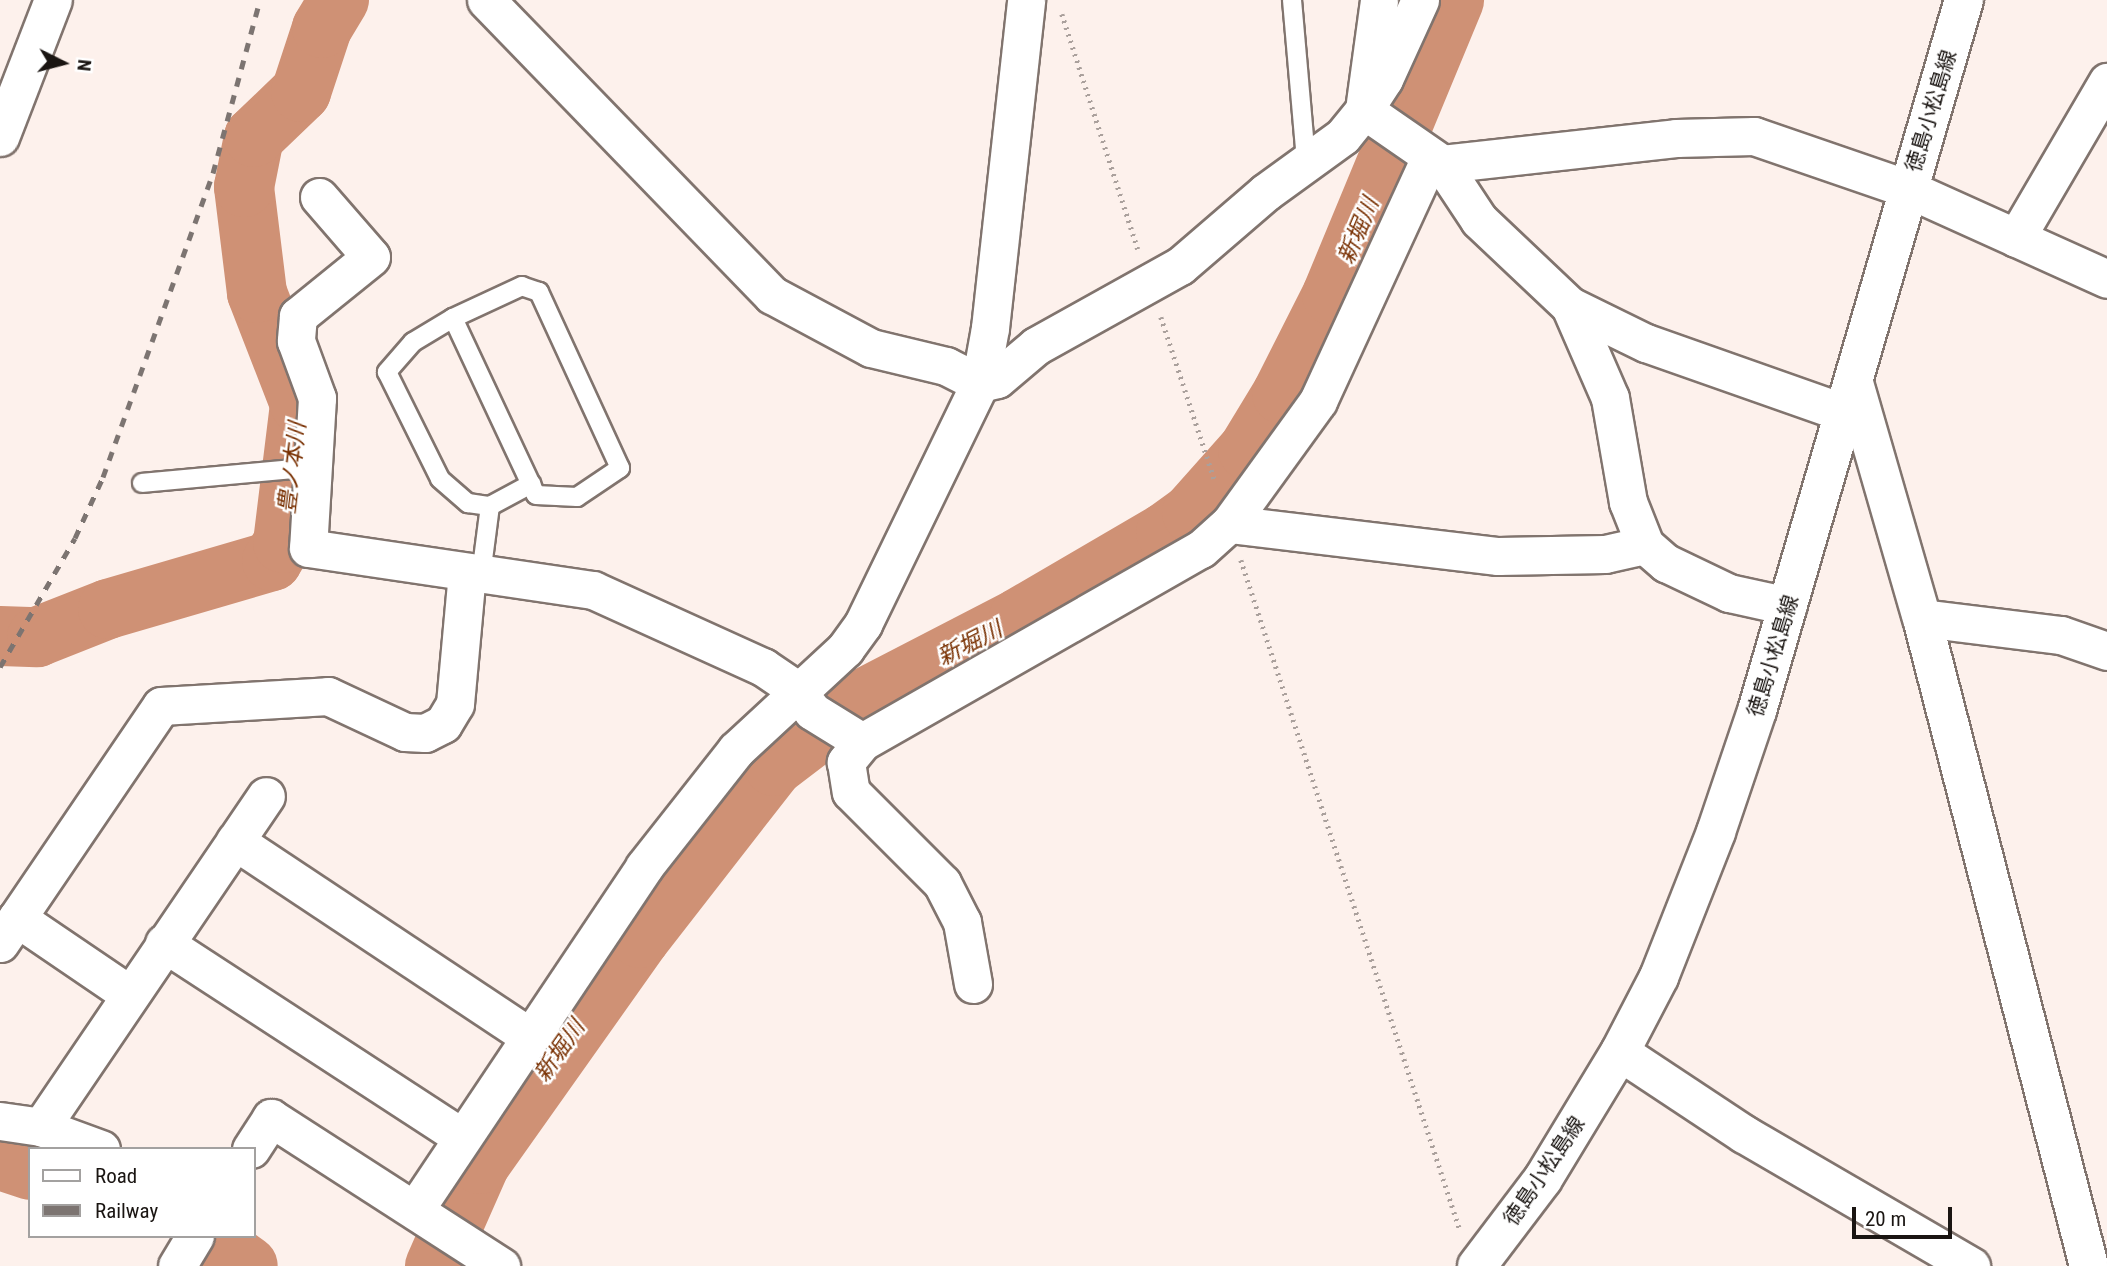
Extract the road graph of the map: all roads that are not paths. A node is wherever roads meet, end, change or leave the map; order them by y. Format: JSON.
{"nodes":[{"id":1,"x":52,"y":0,"type":"edge"},
{"id":2,"x":486,"y":0,"type":"edge"},
{"id":3,"x":1026,"y":0,"type":"edge"},
{"id":4,"x":1292,"y":0,"type":"edge"},
{"id":5,"x":1379,"y":0,"type":"edge"},
{"id":6,"x":1420,"y":0,"type":"edge"},
{"id":7,"x":1964,"y":0,"type":"edge"},
{"id":8,"x":2107,"y":82,"type":"edge"},
{"id":9,"x":1371,"y":116,"type":"junction"},
{"id":10,"x":0,"y":137,"type":"edge"},
{"id":11,"x":1431,"y":157,"type":"junction"},
{"id":12,"x":1306,"y":161,"type":"junction"},
{"id":13,"x":1908,"y":189,"type":"junction"},
{"id":14,"x":319,"y":197,"type":"dead end"},
{"id":15,"x":2016,"y":238,"type":"junction"},
{"id":16,"x":2107,"y":279,"type":"edge"},
{"id":17,"x":1570,"y":306,"type":"junction"},
{"id":18,"x":453,"y":318,"type":"junction"},
{"id":19,"x":979,"y":383,"type":"junction"},
{"id":20,"x":1849,"y":398,"type":"junction"},
{"id":21,"x":299,"y":468,"type":"junction"},
{"id":22,"x":142,"y":483,"type":"dead end"},
{"id":23,"x":531,"y":484,"type":"junction"},
{"id":24,"x":490,"y":506,"type":"junction"},
{"id":25,"x":1229,"y":524,"type":"junction"},
{"id":26,"x":1645,"y":545,"type":"junction"},
{"id":27,"x":474,"y":574,"type":"junction"},
{"id":28,"x":1788,"y":606,"type":"junction"},
{"id":29,"x":1922,"y":618,"type":"junction"},
{"id":30,"x":2107,"y":651,"type":"edge"},
{"id":31,"x":804,"y":700,"type":"junction"},
{"id":32,"x":858,"y":739,"type":"junction"},
{"id":33,"x":266,"y":796,"type":"dead end"},
{"id":34,"x":235,"y":841,"type":"junction"},
{"id":35,"x":9,"y":931,"type":"edge"},
{"id":36,"x":164,"y":943,"type":"junction"},
{"id":37,"x":974,"y":985,"type":"dead end"},
{"id":38,"x":129,"y":994,"type":"junction"},
{"id":39,"x":528,"y":1036,"type":"junction"},
{"id":40,"x":1620,"y":1052,"type":"junction"},
{"id":41,"x":0,"y":1121,"type":"edge"},
{"id":42,"x":41,"y":1127,"type":"junction"},
{"id":43,"x":460,"y":1136,"type":"junction"},
{"id":44,"x":96,"y":1147,"type":"edge"},
{"id":45,"x":252,"y":1147,"type":"edge"},
{"id":46,"x":423,"y":1213,"type":"junction"},
{"id":47,"x":1470,"y":1251,"type":"edge"},
{"id":48,"x":1930,"y":1256,"type":"edge"},
{"id":49,"x":2090,"y":1260,"type":"edge"},
{"id":50,"x":501,"y":1266,"type":"edge"},
{"id":51,"x":1972,"y":1266,"type":"edge"}],
"edges":[{"from":1,"to":10,"type":"street"},
{"from":2,"to":19,"type":"street"},
{"from":3,"to":19,"type":"street"},
{"from":4,"to":12,"type":"lane"},
{"from":5,"to":9,"type":"street"},
{"from":6,"to":9,"type":"street"},
{"from":7,"to":13,"type":"main road","name":"徳島小松島線"},
{"from":8,"to":15,"type":"street"},
{"from":9,"to":11,"type":"street"},
{"from":9,"to":12,"type":"street"},
{"from":11,"to":13,"type":"street"},
{"from":11,"to":17,"type":"street"},
{"from":11,"to":25,"type":"street"},
{"from":12,"to":19,"type":"street"},
{"from":13,"to":15,"type":"street"},
{"from":13,"to":20,"type":"main road","name":"徳島小松島線"},
{"from":14,"to":21,"type":"street"},
{"from":15,"to":16,"type":"street"},
{"from":17,"to":20,"type":"street"},
{"from":17,"to":26,"type":"street"},
{"from":18,"to":23,"type":"lane"},
{"from":18,"to":23,"type":"lane"},
{"from":18,"to":24,"type":"lane"},
{"from":19,"to":31,"type":"street"},
{"from":20,"to":28,"type":"main road","name":"徳島小松島線"},
{"from":20,"to":29,"type":"main road"},
{"from":21,"to":22,"type":"lane"},
{"from":21,"to":27,"type":"street"},
{"from":23,"to":24,"type":"lane"},
{"from":24,"to":27,"type":"lane"},
{"from":25,"to":26,"type":"street"},
{"from":25,"to":32,"type":"street"},
{"from":26,"to":28,"type":"street"},
{"from":27,"to":31,"type":"street"},
{"from":27,"to":35,"type":"street"},
{"from":28,"to":40,"type":"main road","name":"徳島小松島線"},
{"from":29,"to":30,"type":"street"},
{"from":29,"to":49,"type":"main road"},
{"from":31,"to":32,"type":"street"},
{"from":31,"to":39,"type":"street"},
{"from":32,"to":37,"type":"street"},
{"from":33,"to":34,"type":"street"},
{"from":34,"to":36,"type":"street"},
{"from":34,"to":39,"type":"street"},
{"from":35,"to":38,"type":"street"},
{"from":36,"to":38,"type":"street"},
{"from":36,"to":43,"type":"street"},
{"from":38,"to":42,"type":"street"},
{"from":39,"to":43,"type":"street"},
{"from":40,"to":47,"type":"main road","name":"徳島小松島線"},
{"from":40,"to":48,"type":"street"},
{"from":41,"to":42,"type":"street"},
{"from":42,"to":44,"type":"street"},
{"from":43,"to":46,"type":"street"},
{"from":45,"to":46,"type":"street"},
{"from":46,"to":50,"type":"street"},
{"from":48,"to":51,"type":"street"}]}
